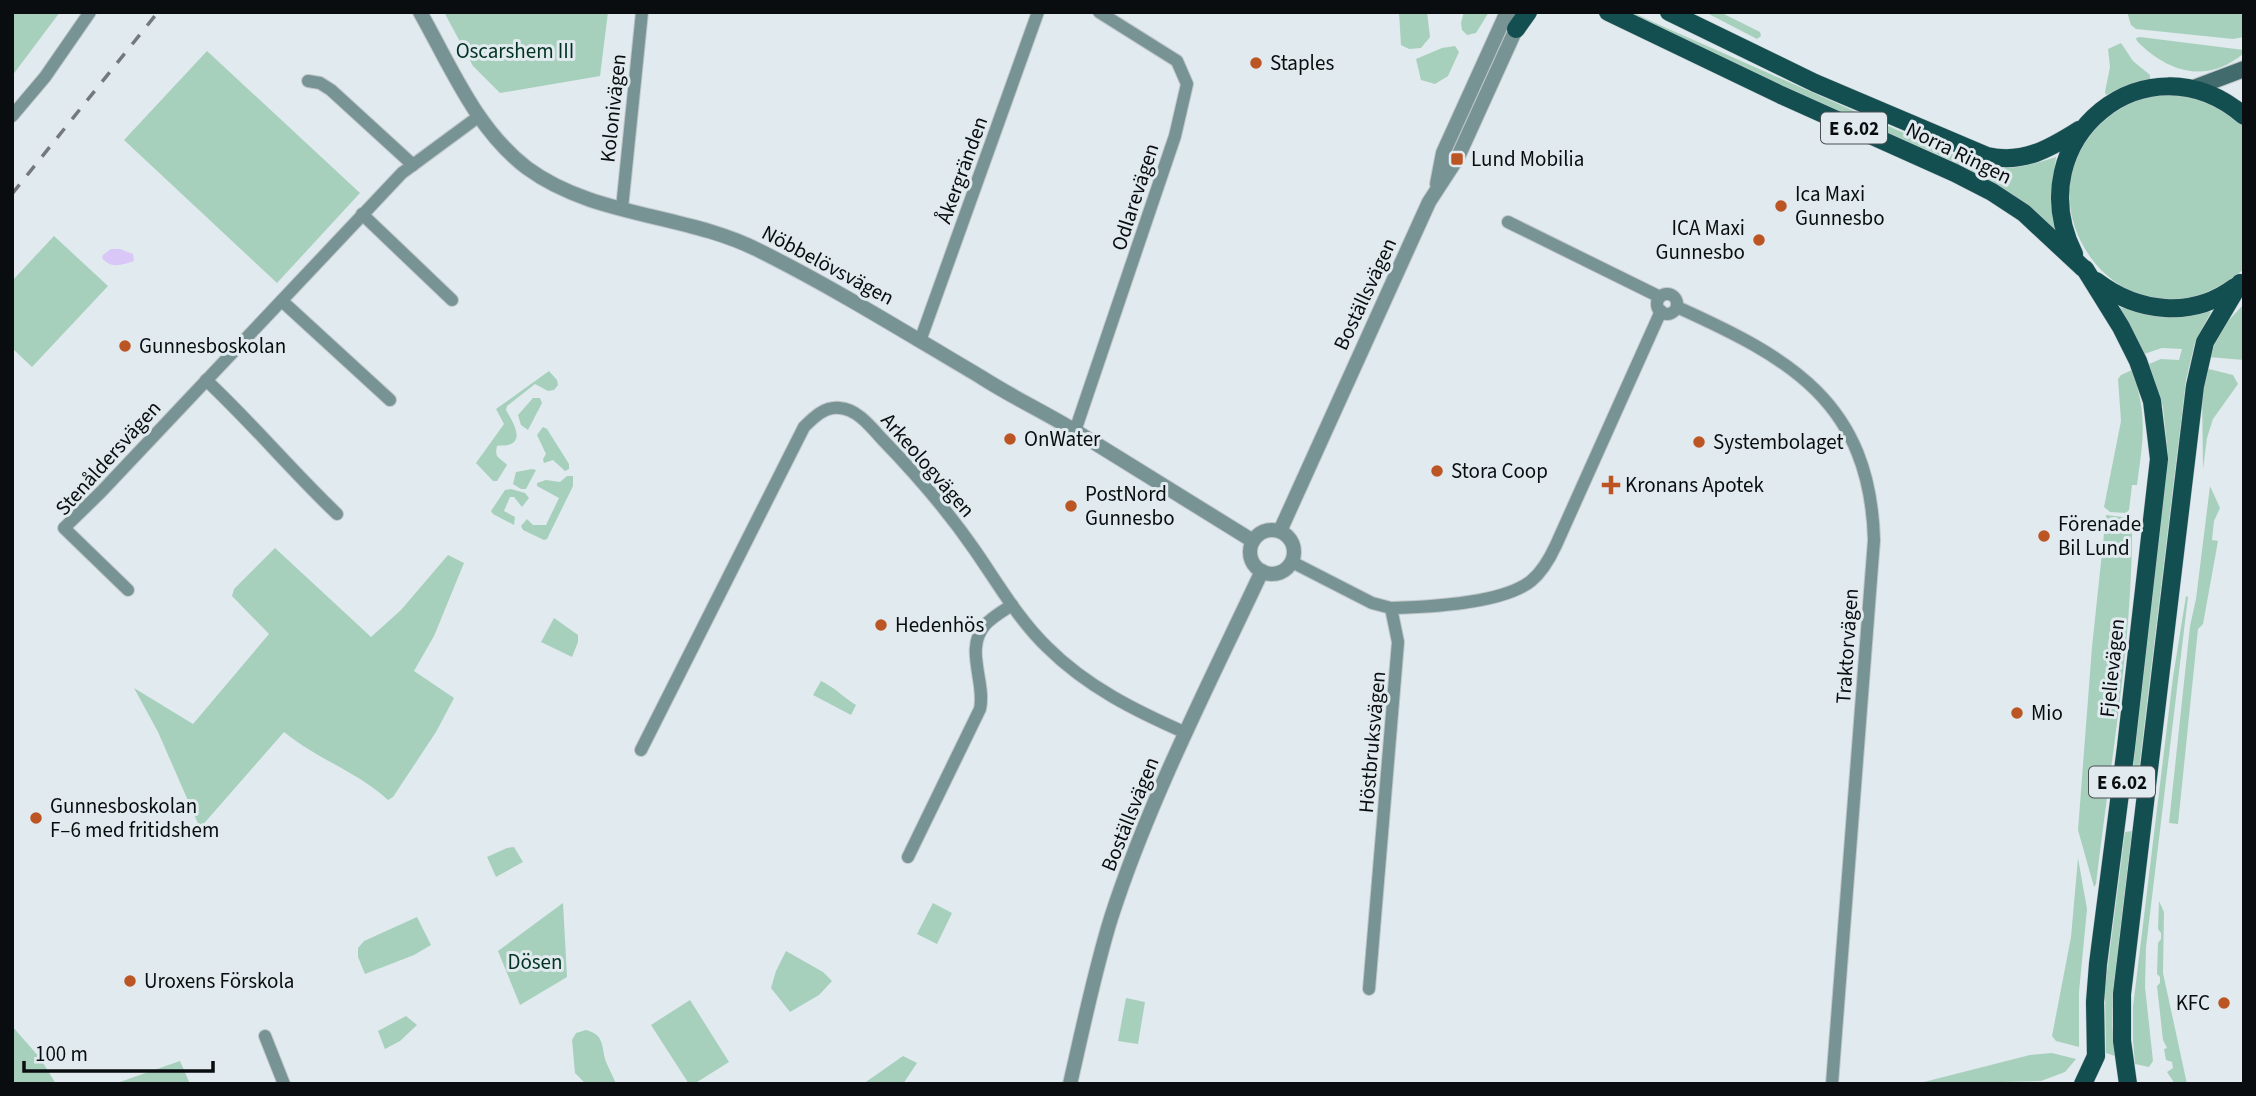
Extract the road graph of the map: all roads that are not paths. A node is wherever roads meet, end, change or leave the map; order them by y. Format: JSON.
{"nodes":[{"id":1,"x":90,"y":12,"type":"edge"},
{"id":2,"x":420,"y":12,"type":"edge"},
{"id":3,"x":642,"y":12,"type":"edge"},
{"id":4,"x":1038,"y":12,"type":"edge"},
{"id":5,"x":1099,"y":12,"type":"edge"},
{"id":6,"x":1507,"y":12,"type":"edge"},
{"id":7,"x":1528,"y":12,"type":"edge"},
{"id":8,"x":1608,"y":12,"type":"edge"},
{"id":9,"x":1669,"y":12,"type":"edge"},
{"id":10,"x":1518,"y":21,"type":"edge"},
{"id":11,"x":2244,"y":69,"type":"edge"},
{"id":12,"x":308,"y":81,"type":"dead end"},
{"id":13,"x":2191,"y":89,"type":"junction"},
{"id":14,"x":12,"y":116,"type":"edge"},
{"id":15,"x":2244,"y":116,"type":"edge"},
{"id":16,"x":478,"y":117,"type":"junction"},
{"id":17,"x":2084,"y":127,"type":"junction"},
{"id":18,"x":413,"y":165,"type":"junction"},
{"id":19,"x":1436,"y":188,"type":"junction"},
{"id":20,"x":622,"y":208,"type":"junction"},
{"id":21,"x":362,"y":214,"type":"junction"},
{"id":22,"x":1508,"y":222,"type":"dead end"},
{"id":23,"x":2084,"y":269,"type":"junction"},
{"id":24,"x":2242,"y":282,"type":"edge"},
{"id":25,"x":1660,"y":297,"type":"junction"},
{"id":26,"x":282,"y":300,"type":"junction"},
{"id":27,"x":452,"y":300,"type":"dead end"},
{"id":28,"x":1677,"y":307,"type":"junction"},
{"id":29,"x":1661,"y":311,"type":"junction"},
{"id":30,"x":920,"y":341,"type":"junction"},
{"id":31,"x":206,"y":380,"type":"junction"},
{"id":32,"x":390,"y":400,"type":"dead end"},
{"id":33,"x":1075,"y":431,"type":"junction"},
{"id":34,"x":337,"y":514,"type":"dead end"},
{"id":35,"x":1280,"y":531,"type":"junction"},
{"id":36,"x":1253,"y":541,"type":"junction"},
{"id":37,"x":1292,"y":562,"type":"junction"},
{"id":38,"x":1262,"y":571,"type":"junction"},
{"id":39,"x":128,"y":590,"type":"dead end"},
{"id":40,"x":1012,"y":605,"type":"junction"},
{"id":41,"x":1391,"y":608,"type":"junction"},
{"id":42,"x":1186,"y":733,"type":"junction"},
{"id":43,"x":641,"y":750,"type":"dead end"},
{"id":44,"x":908,"y":857,"type":"dead end"},
{"id":45,"x":1369,"y":989,"type":"dead end"},
{"id":46,"x":265,"y":1036,"type":"dead end"},
{"id":47,"x":284,"y":1084,"type":"edge"},
{"id":48,"x":1070,"y":1084,"type":"edge"},
{"id":49,"x":1832,"y":1084,"type":"edge"},
{"id":50,"x":2084,"y":1084,"type":"edge"},
{"id":51,"x":2096,"y":1084,"type":"edge"},
{"id":52,"x":2128,"y":1084,"type":"edge"}],
"edges":[{"from":1,"to":14,"type":"street"},
{"from":2,"to":16,"type":"street","name":"Nöbbelövsvägen"},
{"from":3,"to":20,"type":"street","name":"Kolonivägen"},
{"from":4,"to":30,"type":"street","name":"Åkergränden"},
{"from":5,"to":33,"type":"street","name":"Odlarevägen"},
{"from":6,"to":19,"type":"street","name":"Boställsvägen"},
{"from":7,"to":10,"type":"main road"},
{"from":8,"to":23,"type":"main road","name":"Norra Ringen","number":"E 6.02"},
{"from":9,"to":17,"type":"main road","name":"Norra Ringen","number":"E 6.02"},
{"from":10,"to":19,"type":"street","name":"Boställsvägen"},
{"from":11,"to":13,"type":"main road"},
{"from":12,"to":18,"type":"street"},
{"from":13,"to":15,"type":"main road"},
{"from":13,"to":17,"type":"main road","name":"Norra Ringen"},
{"from":16,"to":18,"type":"street","name":"Stenåldersvägen"},
{"from":16,"to":20,"type":"street","name":"Nöbbelövsvägen"},
{"from":17,"to":23,"type":"main road"},
{"from":18,"to":21,"type":"street","name":"Stenåldersvägen"},
{"from":19,"to":35,"type":"street","name":"Boställsvägen"},
{"from":20,"to":30,"type":"street","name":"Nöbbelövsvägen"},
{"from":21,"to":26,"type":"street","name":"Stenåldersvägen"},
{"from":21,"to":27,"type":"street"},
{"from":22,"to":25,"type":"street","name":"Traktorvägen"},
{"from":23,"to":24,"type":"main road"},
{"from":23,"to":50,"type":"main road","name":"Fjelievägen","number":"E 6.02"},
{"from":24,"to":52,"type":"main road","number":"E 6.02"},
{"from":25,"to":28,"type":"street","name":"Traktorvägen"},
{"from":25,"to":29,"type":"street"},
{"from":26,"to":31,"type":"street","name":"Stenåldersvägen"},
{"from":26,"to":32,"type":"street"},
{"from":28,"to":29,"type":"street"},
{"from":28,"to":49,"type":"street","name":"Traktorvägen"},
{"from":29,"to":41,"type":"street"},
{"from":30,"to":33,"type":"street","name":"Nöbbelövsvägen"},
{"from":31,"to":34,"type":"street"},
{"from":31,"to":39,"type":"street","name":"Stenåldersvägen"},
{"from":33,"to":36,"type":"street","name":"Nöbbelövsvägen"},
{"from":35,"to":36,"type":"street"},
{"from":35,"to":37,"type":"street"},
{"from":36,"to":38,"type":"street"},
{"from":37,"to":38,"type":"street"},
{"from":37,"to":41,"type":"street"},
{"from":38,"to":42,"type":"street","name":"Boställsvägen"},
{"from":40,"to":42,"type":"street","name":"Arkeologvägen"},
{"from":40,"to":43,"type":"street","name":"Arkeologvägen"},
{"from":40,"to":44,"type":"street"},
{"from":41,"to":45,"type":"street","name":"Höstbruksvägen"},
{"from":42,"to":48,"type":"street","name":"Boställsvägen"},
{"from":46,"to":47,"type":"street"},
{"from":50,"to":51,"type":"main road","name":"Fjelievägen"}]}
